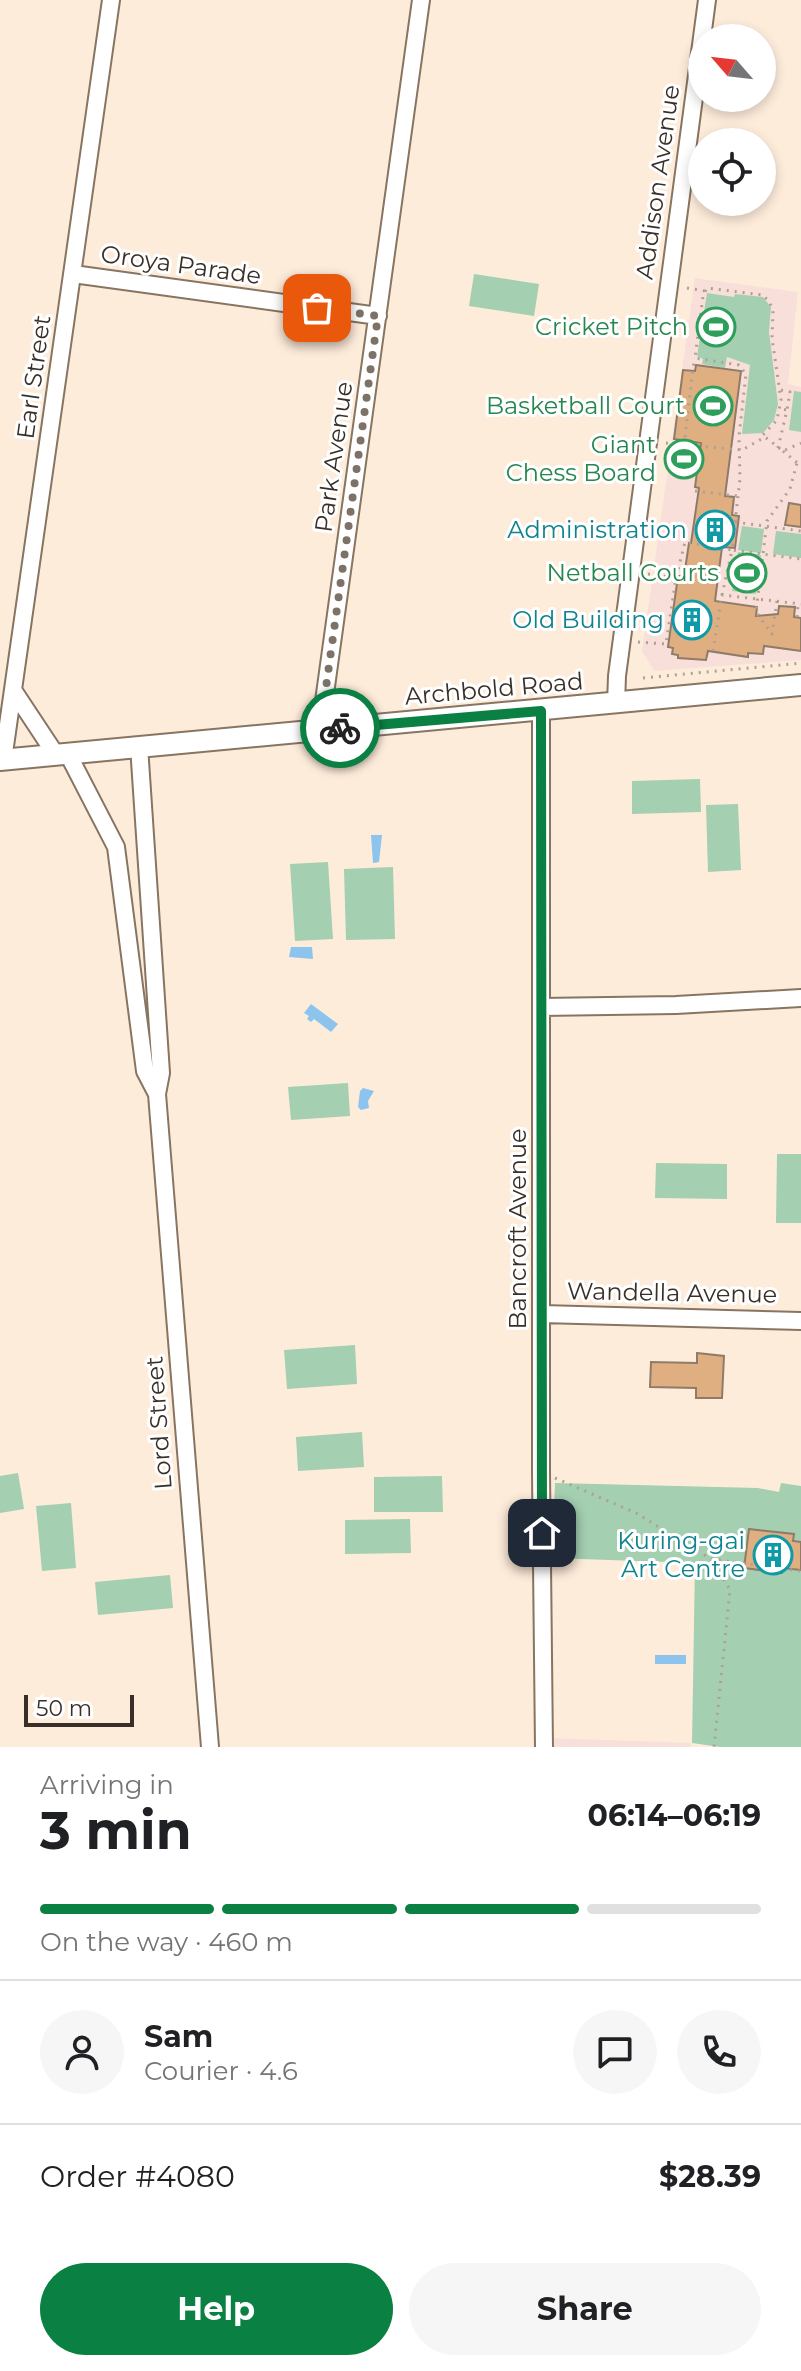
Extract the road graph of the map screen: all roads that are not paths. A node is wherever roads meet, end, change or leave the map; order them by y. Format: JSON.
{"nodes":[{"id":1,"x":111,"y":0,"type":"edge"},
{"id":2,"x":421,"y":0,"type":"edge"},
{"id":3,"x":707,"y":0,"type":"edge"},
{"id":4,"x":73,"y":274,"type":"junction"},
{"id":5,"x":378,"y":316,"type":"junction"},
{"id":6,"x":801,"y":685,"type":"edge"},
{"id":7,"x":13,"y":690,"type":"junction"},
{"id":8,"x":616,"y":704,"type":"junction"},
{"id":9,"x":541,"y":711,"type":"junction"},
{"id":10,"x":320,"y":730,"type":"junction"},
{"id":11,"x":139,"y":746,"type":"junction"},
{"id":12,"x":62,"y":754,"type":"junction"},
{"id":13,"x":2,"y":760,"type":"edge"},
{"id":14,"x":801,"y":998,"type":"edge"},
{"id":15,"x":541,"y":1007,"type":"junction"},
{"id":16,"x":157,"y":1094,"type":"junction"},
{"id":17,"x":542,"y":1314,"type":"junction"},
{"id":18,"x":801,"y":1321,"type":"edge"},
{"id":19,"x":210,"y":1747,"type":"edge"},
{"id":20,"x":544,"y":1747,"type":"edge"}],
"edges":[{"from":1,"to":4,"type":"street","name":"Earl Street"},
{"from":2,"to":5,"type":"street","name":"Park Avenue"},
{"from":3,"to":8,"type":"street","name":"Addison Avenue"},
{"from":4,"to":5,"type":"street","name":"Oroya Parade"},
{"from":4,"to":7,"type":"street","name":"Earl Street"},
{"from":5,"to":10,"type":"street","name":"Park Avenue"},
{"from":6,"to":8,"type":"main road","name":"Archbold Road"},
{"from":7,"to":12,"type":"street","name":"Lord Street"},
{"from":7,"to":13,"type":"street","name":"Earl Street"},
{"from":8,"to":9,"type":"main road","name":"Archbold Road"},
{"from":9,"to":10,"type":"main road","name":"Archbold Road"},
{"from":9,"to":15,"type":"street","name":"Bancroft Avenue"},
{"from":10,"to":11,"type":"main road","name":"Archbold Road"},
{"from":11,"to":12,"type":"main road","name":"Archbold Road"},
{"from":11,"to":16,"type":"street","name":"Lord Street"},
{"from":12,"to":13,"type":"main road","name":"Archbold Road"},
{"from":12,"to":16,"type":"street","name":"Lord Street"},
{"from":14,"to":15,"type":"street"},
{"from":15,"to":17,"type":"street","name":"Bancroft Avenue"},
{"from":16,"to":19,"type":"street","name":"Lord Street"},
{"from":17,"to":18,"type":"street","name":"Wandella Avenue"},
{"from":17,"to":20,"type":"street","name":"Bancroft Avenue"}]}
